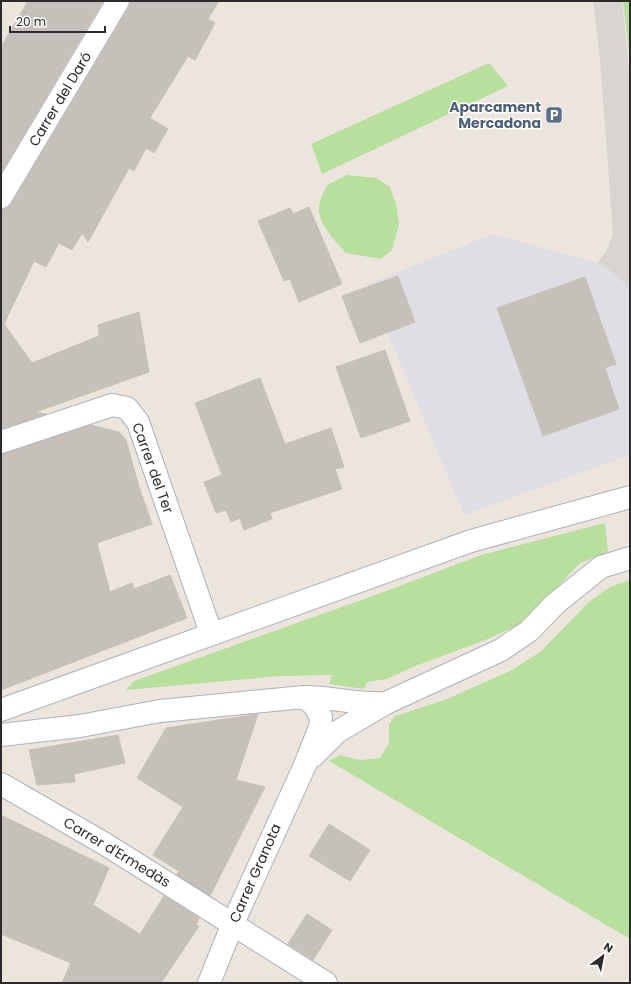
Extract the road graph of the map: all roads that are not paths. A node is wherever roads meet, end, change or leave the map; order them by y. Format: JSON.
{"nodes":[{"id":1,"x":118,"y":1,"type":"edge"},
{"id":2,"x":1,"y":197,"type":"edge"},
{"id":3,"x":1,"y":442,"type":"edge"},
{"id":4,"x":630,"y":497,"type":"edge"},
{"id":5,"x":630,"y":558,"type":"edge"},
{"id":6,"x":211,"y":633,"type":"junction"},
{"id":7,"x":304,"y":697,"type":"junction"},
{"id":8,"x":386,"y":702,"type":"junction"},
{"id":9,"x":1,"y":710,"type":"edge"},
{"id":10,"x":1,"y":735,"type":"edge"},
{"id":11,"x":305,"y":765,"type":"junction"},
{"id":12,"x":1,"y":784,"type":"edge"},
{"id":13,"x":233,"y":923,"type":"junction"},
{"id":14,"x":209,"y":983,"type":"edge"},
{"id":15,"x":326,"y":983,"type":"edge"}],
"edges":[{"from":1,"to":2,"type":"street","name":"Carrer del Daró"},
{"from":3,"to":6,"type":"street","name":"Carrer del Ter"},
{"from":4,"to":6,"type":"street"},
{"from":5,"to":8,"type":"street"},
{"from":6,"to":9,"type":"street"},
{"from":7,"to":8,"type":"street"},
{"from":7,"to":10,"type":"street"},
{"from":7,"to":11,"type":"street","name":"Carrer Granota"},
{"from":8,"to":11,"type":"street"},
{"from":11,"to":13,"type":"street","name":"Carrer Granota"},
{"from":12,"to":13,"type":"street","name":"Carrer d'Ermedàs"},
{"from":13,"to":14,"type":"street","name":"Carrer Granota"},
{"from":13,"to":15,"type":"street","name":"Carrer d'Ermedàs"}]}
